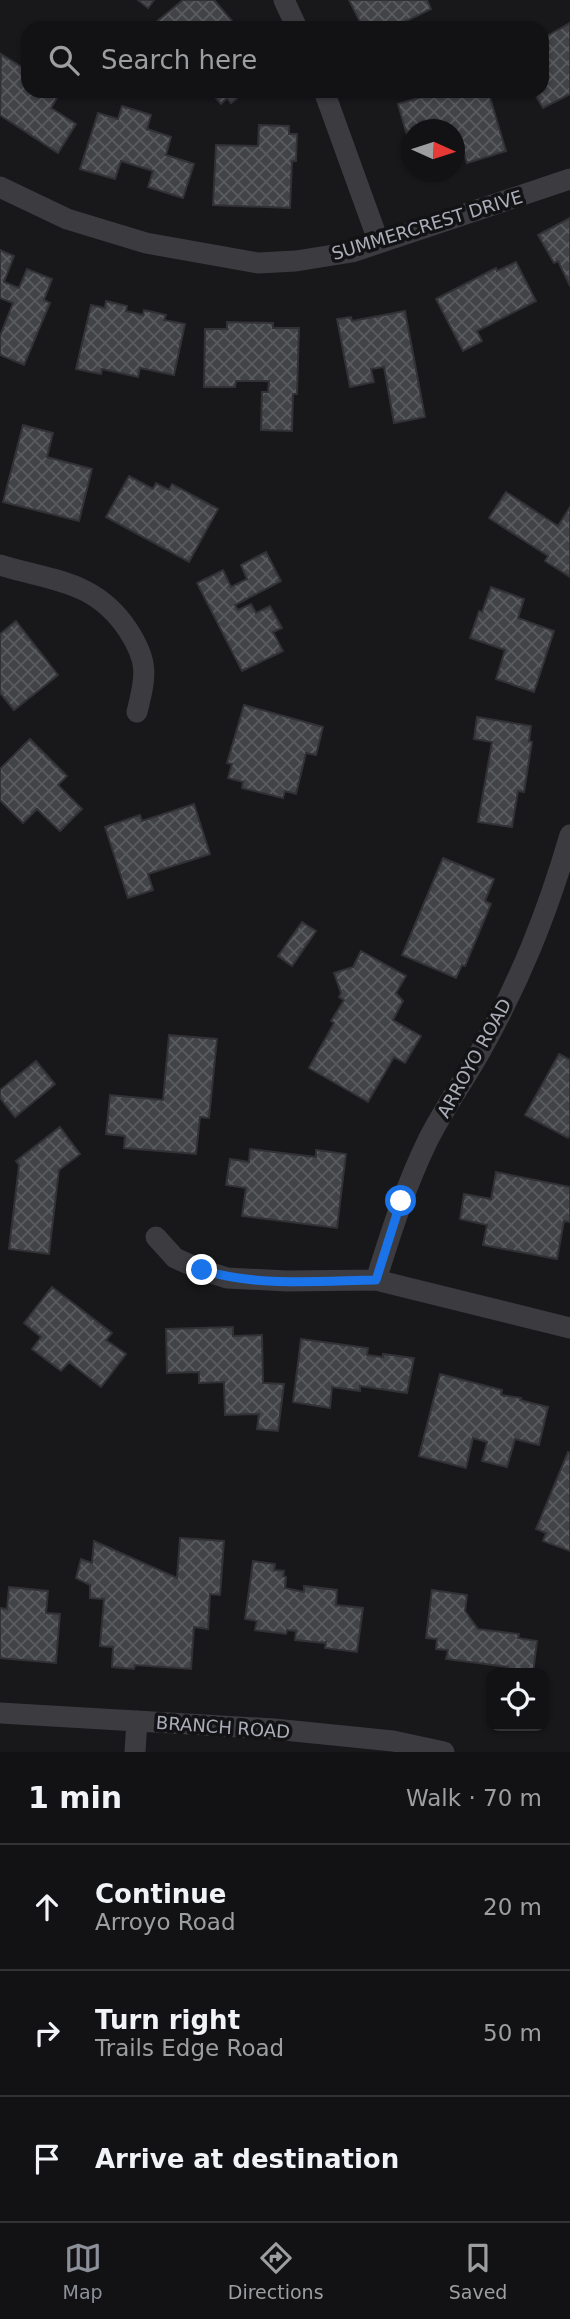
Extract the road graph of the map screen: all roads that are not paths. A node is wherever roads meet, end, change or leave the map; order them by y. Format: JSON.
{"nodes":[{"id":1,"x":284,"y":0,"type":"edge"},
{"id":2,"x":294,"y":21,"type":"edge"},
{"id":3,"x":327,"y":98,"type":"edge"},
{"id":4,"x":570,"y":179,"type":"edge"},
{"id":5,"x":0,"y":187,"type":"edge"},
{"id":6,"x":379,"y":243,"type":"junction"},
{"id":7,"x":0,"y":565,"type":"edge"},
{"id":8,"x":137,"y":712,"type":"dead end"},
{"id":9,"x":570,"y":835,"type":"edge"},
{"id":10,"x":156,"y":1237,"type":"dead end"},
{"id":11,"x":376,"y":1280,"type":"junction"},
{"id":12,"x":570,"y":1328,"type":"edge"},
{"id":13,"x":0,"y":1713,"type":"edge"},
{"id":14,"x":137,"y":1721,"type":"junction"},
{"id":15,"x":135,"y":1752,"type":"edge"},
{"id":16,"x":444,"y":1752,"type":"edge"}],
"edges":[{"from":1,"to":2,"type":"street"},
{"from":3,"to":6,"type":"street"},
{"from":4,"to":6,"type":"street","name":"SUMMERCREST DRIVE"},
{"from":5,"to":6,"type":"street","name":"SUMMERCREST DRIVE"},
{"from":7,"to":8,"type":"street"},
{"from":9,"to":11,"type":"street","name":"ARROYO ROAD"},
{"from":10,"to":11,"type":"street"},
{"from":11,"to":12,"type":"street"},
{"from":13,"to":14,"type":"street","name":"BRANCH ROAD"},
{"from":14,"to":15,"type":"street"},
{"from":14,"to":16,"type":"street","name":"BRANCH ROAD"}]}
